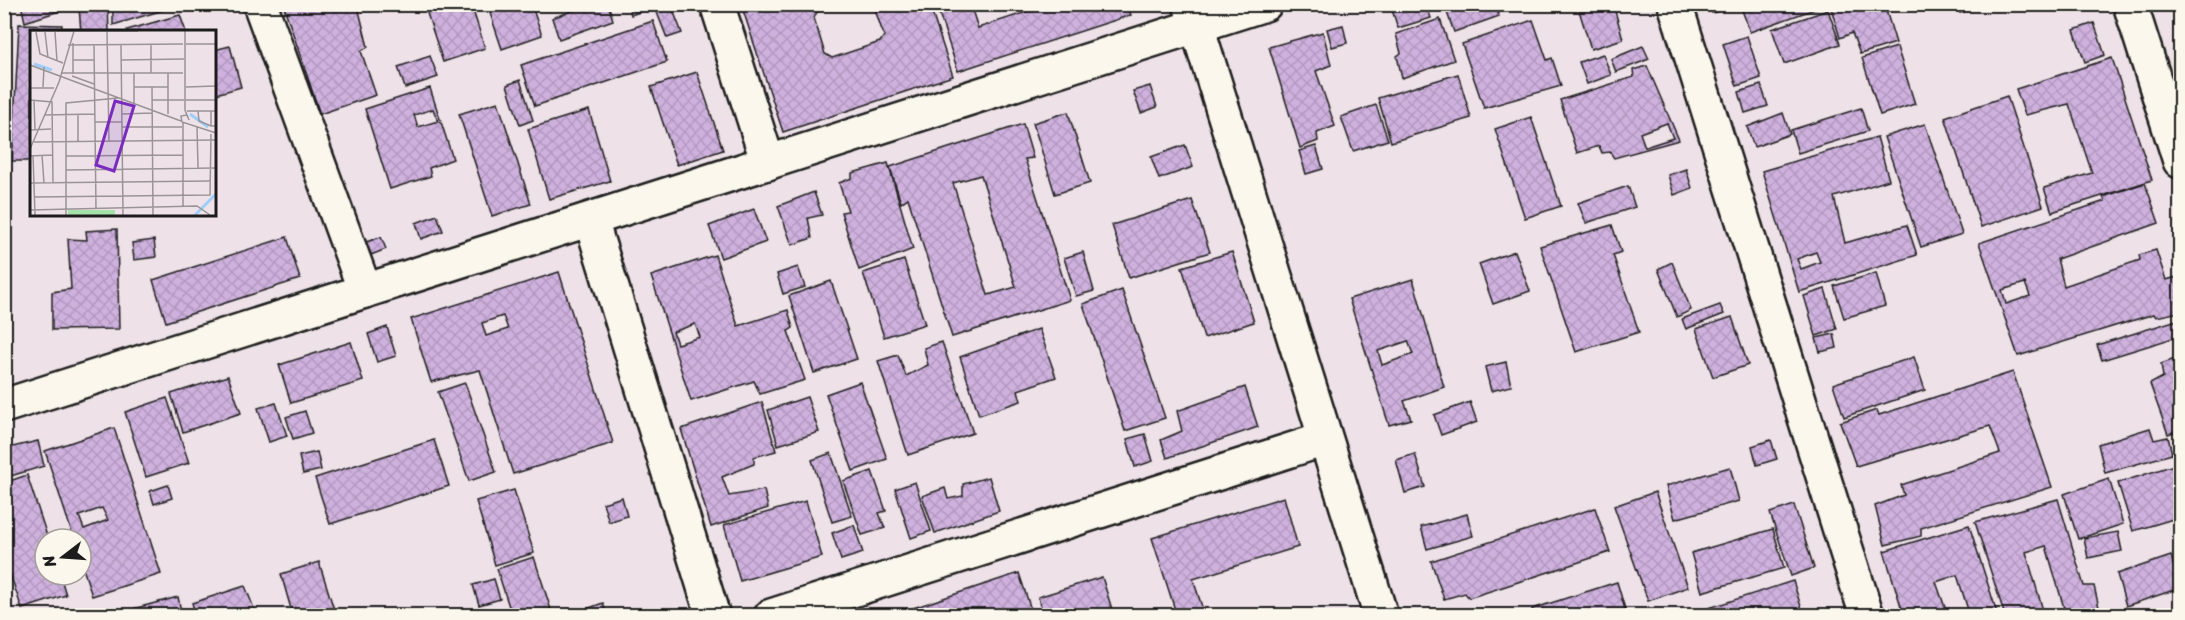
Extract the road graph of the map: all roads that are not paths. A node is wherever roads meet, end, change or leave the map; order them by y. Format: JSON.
{"nodes":[{"id":1,"x":260,"y":4,"type":"edge"},
{"id":2,"x":717,"y":4,"type":"edge"},
{"id":3,"x":1265,"y":4,"type":"edge"},
{"id":4,"x":1675,"y":4,"type":"edge"},
{"id":5,"x":2130,"y":4,"type":"edge"},
{"id":6,"x":1193,"y":15,"type":"edge"},
{"id":7,"x":2181,"y":161,"type":"edge"},
{"id":8,"x":768,"y":163,"type":"junction"},
{"id":9,"x":591,"y":220,"type":"junction"},
{"id":10,"x":365,"y":291,"type":"junction"},
{"id":11,"x":4,"y":406,"type":"edge"},
{"id":12,"x":1325,"y":439,"type":"junction"},
{"id":13,"x":713,"y":615,"type":"edge"},
{"id":14,"x":771,"y":615,"type":"edge"},
{"id":15,"x":1381,"y":615,"type":"edge"},
{"id":16,"x":1867,"y":615,"type":"edge"}],
"edges":[{"from":1,"to":10,"type":"street"},
{"from":2,"to":8,"type":"street"},
{"from":3,"to":6,"type":"street"},
{"from":4,"to":16,"type":"street"},
{"from":5,"to":7,"type":"street"},
{"from":6,"to":8,"type":"street"},
{"from":6,"to":12,"type":"street"},
{"from":8,"to":9,"type":"street"},
{"from":9,"to":10,"type":"street"},
{"from":9,"to":13,"type":"street"},
{"from":10,"to":11,"type":"street"},
{"from":12,"to":14,"type":"street"},
{"from":12,"to":15,"type":"street"}]}
